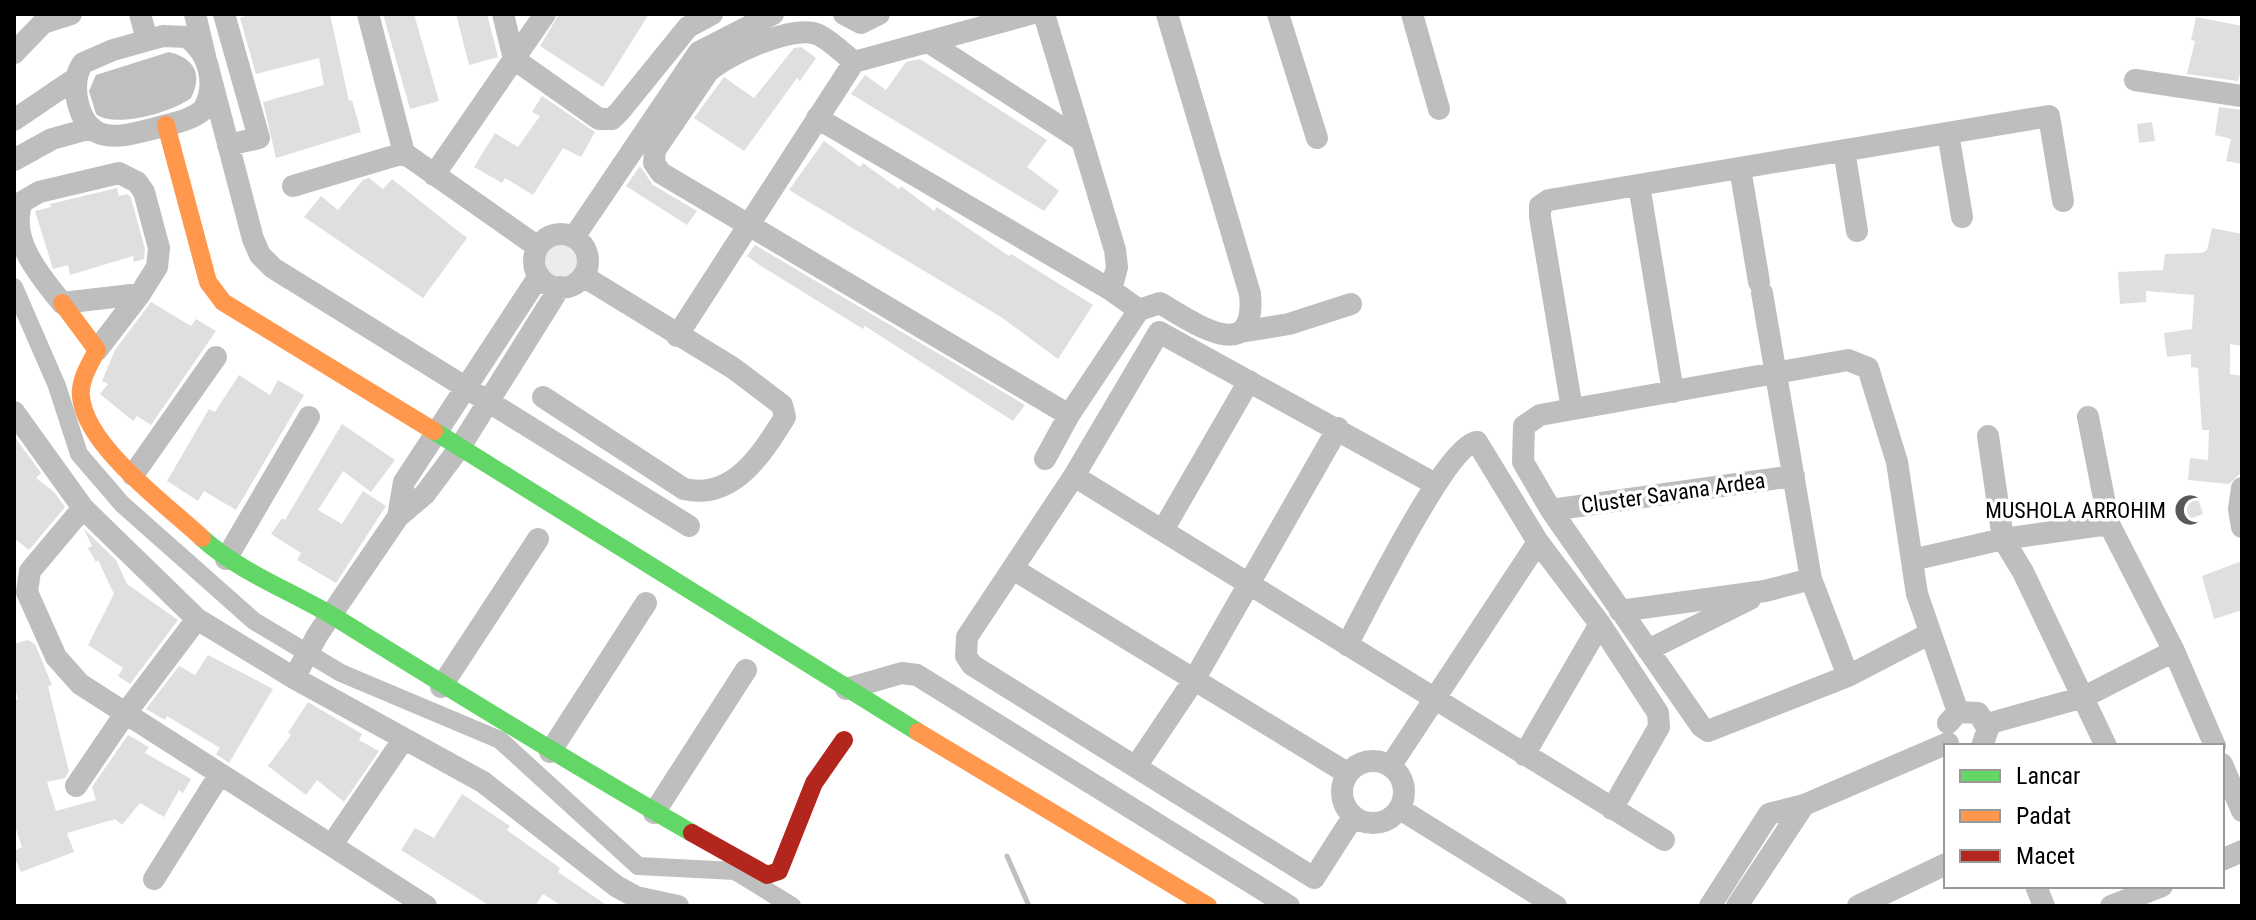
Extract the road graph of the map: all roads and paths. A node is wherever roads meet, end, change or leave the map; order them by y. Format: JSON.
{"nodes":[{"id":1,"x":71,"y":14,"type":"edge"},
{"id":2,"x":140,"y":14,"type":"edge"},
{"id":3,"x":195,"y":14,"type":"edge"},
{"id":4,"x":224,"y":14,"type":"edge"},
{"id":5,"x":368,"y":14,"type":"edge"},
{"id":6,"x":503,"y":14,"type":"edge"},
{"id":7,"x":545,"y":14,"type":"edge"},
{"id":8,"x":712,"y":14,"type":"edge"},
{"id":9,"x":773,"y":14,"type":"edge"},
{"id":10,"x":844,"y":14,"type":"edge"},
{"id":11,"x":879,"y":14,"type":"edge"},
{"id":12,"x":1030,"y":14,"type":"edge"},
{"id":13,"x":1044,"y":14,"type":"edge"},
{"id":14,"x":1167,"y":14,"type":"edge"},
{"id":15,"x":1278,"y":14,"type":"edge"},
{"id":16,"x":1412,"y":14,"type":"edge"},
{"id":17,"x":43,"y":23,"type":"junction"},
{"id":18,"x":14,"y":29,"type":"edge"},
{"id":19,"x":147,"y":40,"type":"junction"},
{"id":20,"x":930,"y":43,"type":"junction"},
{"id":21,"x":14,"y":53,"type":"edge"},
{"id":22,"x":514,"y":59,"type":"junction"},
{"id":23,"x":854,"y":62,"type":"junction"},
{"id":24,"x":209,"y":69,"type":"junction"},
{"id":25,"x":76,"y":78,"type":"junction"},
{"id":26,"x":2135,"y":80,"type":"dead end"},
{"id":27,"x":2242,"y":96,"type":"edge"},
{"id":28,"x":1439,"y":109,"type":"dead end"},
{"id":29,"x":817,"y":118,"type":"junction"},
{"id":30,"x":14,"y":120,"type":"edge"},
{"id":31,"x":166,"y":125,"type":"junction"},
{"id":32,"x":92,"y":128,"type":"junction"},
{"id":33,"x":1948,"y":133,"type":"junction"},
{"id":34,"x":1317,"y":138,"type":"dead end"},
{"id":35,"x":1081,"y":140,"type":"junction"},
{"id":36,"x":228,"y":145,"type":"junction"},
{"id":37,"x":1844,"y":150,"type":"junction"},
{"id":38,"x":404,"y":153,"type":"junction"},
{"id":39,"x":14,"y":160,"type":"edge"},
{"id":40,"x":1740,"y":168,"type":"junction"},
{"id":41,"x":434,"y":175,"type":"junction"},
{"id":42,"x":1639,"y":185,"type":"junction"},
{"id":43,"x":293,"y":186,"type":"dead end"},
{"id":44,"x":2063,"y":201,"type":"dead end"},
{"id":45,"x":1962,"y":217,"type":"dead end"},
{"id":46,"x":747,"y":226,"type":"junction"},
{"id":47,"x":1857,"y":231,"type":"dead end"},
{"id":48,"x":574,"y":237,"type":"junction"},
{"id":49,"x":538,"y":247,"type":"junction"},
{"id":50,"x":539,"y":276,"type":"junction"},
{"id":51,"x":583,"y":276,"type":"junction"},
{"id":52,"x":560,"y":287,"type":"junction"},
{"id":53,"x":1111,"y":290,"type":"junction"},
{"id":54,"x":140,"y":294,"type":"junction"},
{"id":55,"x":62,"y":303,"type":"junction"},
{"id":56,"x":1351,"y":304,"type":"dead end"},
{"id":57,"x":1139,"y":310,"type":"junction"},
{"id":58,"x":1240,"y":332,"type":"junction"},
{"id":59,"x":677,"y":336,"type":"junction"},
{"id":60,"x":97,"y":350,"type":"junction"},
{"id":61,"x":216,"y":357,"type":"dead end"},
{"id":62,"x":1777,"y":374,"type":"junction"},
{"id":63,"x":1249,"y":381,"type":"junction"},
{"id":64,"x":463,"y":388,"type":"junction"},
{"id":65,"x":1673,"y":392,"type":"junction"},
{"id":66,"x":543,"y":397,"type":"dead end"},
{"id":67,"x":490,"y":402,"type":"junction"},
{"id":68,"x":1572,"y":409,"type":"junction"},
{"id":69,"x":14,"y":412,"type":"edge"},
{"id":70,"x":1069,"y":415,"type":"junction"},
{"id":71,"x":309,"y":417,"type":"dead end"},
{"id":72,"x":2088,"y":417,"type":"dead end"},
{"id":73,"x":1338,"y":428,"type":"junction"},
{"id":74,"x":434,"y":431,"type":"junction"},
{"id":75,"x":1988,"y":436,"type":"dead end"},
{"id":76,"x":460,"y":447,"type":"junction"},
{"id":77,"x":1045,"y":459,"type":"dead end"},
{"id":78,"x":133,"y":475,"type":"junction"},
{"id":79,"x":1074,"y":476,"type":"junction"},
{"id":80,"x":1794,"y":476,"type":"junction"},
{"id":81,"x":1435,"y":484,"type":"junction"},
{"id":82,"x":2242,"y":488,"type":"edge"},
{"id":83,"x":83,"y":508,"type":"junction"},
{"id":84,"x":1551,"y":510,"type":"junction"},
{"id":85,"x":398,"y":517,"type":"junction"},
{"id":86,"x":2109,"y":524,"type":"junction"},
{"id":87,"x":689,"y":526,"type":"dead end"},
{"id":88,"x":2242,"y":527,"type":"edge"},
{"id":89,"x":1163,"y":530,"type":"junction"},
{"id":90,"x":538,"y":539,"type":"dead end"},
{"id":91,"x":2003,"y":539,"type":"junction"},
{"id":92,"x":1538,"y":542,"type":"junction"},
{"id":93,"x":226,"y":559,"type":"junction"},
{"id":94,"x":1912,"y":560,"type":"junction"},
{"id":95,"x":1013,"y":569,"type":"junction"},
{"id":96,"x":1811,"y":579,"type":"junction"},
{"id":97,"x":1249,"y":582,"type":"junction"},
{"id":98,"x":1765,"y":591,"type":"junction"},
{"id":99,"x":646,"y":603,"type":"dead end"},
{"id":100,"x":1620,"y":611,"type":"junction"},
{"id":101,"x":333,"y":616,"type":"junction"},
{"id":102,"x":197,"y":619,"type":"junction"},
{"id":103,"x":1600,"y":624,"type":"junction"},
{"id":104,"x":1929,"y":634,"type":"junction"},
{"id":105,"x":1347,"y":645,"type":"junction"},
{"id":106,"x":1648,"y":650,"type":"junction"},
{"id":107,"x":2174,"y":651,"type":"junction"},
{"id":108,"x":746,"y":670,"type":"dead end"},
{"id":109,"x":297,"y":673,"type":"junction"},
{"id":110,"x":1848,"y":676,"type":"junction"},
{"id":111,"x":1194,"y":680,"type":"junction"},
{"id":112,"x":441,"y":687,"type":"junction"},
{"id":113,"x":846,"y":689,"type":"junction"},
{"id":114,"x":2084,"y":697,"type":"junction"},
{"id":115,"x":1432,"y":699,"type":"junction"},
{"id":116,"x":1958,"y":712,"type":"junction"},
{"id":117,"x":125,"y":714,"type":"junction"},
{"id":118,"x":1984,"y":735,"type":"edge"},
{"id":119,"x":403,"y":740,"type":"junction"},
{"id":120,"x":844,"y":740,"type":"dead end"},
{"id":121,"x":1950,"y":744,"type":"edge"},
{"id":122,"x":2105,"y":744,"type":"edge"},
{"id":123,"x":2214,"y":744,"type":"edge"},
{"id":124,"x":1944,"y":747,"type":"edge"},
{"id":125,"x":550,"y":752,"type":"junction"},
{"id":126,"x":1524,"y":755,"type":"junction"},
{"id":127,"x":1137,"y":765,"type":"junction"},
{"id":128,"x":1391,"y":765,"type":"junction"},
{"id":129,"x":2224,"y":769,"type":"edge"},
{"id":130,"x":1347,"y":773,"type":"junction"},
{"id":131,"x":220,"y":774,"type":"junction"},
{"id":132,"x":76,"y":786,"type":"dead end"},
{"id":133,"x":1804,"y":805,"type":"junction"},
{"id":134,"x":1400,"y":809,"type":"junction"},
{"id":135,"x":1612,"y":809,"type":"junction"},
{"id":136,"x":2242,"y":811,"type":"edge"},
{"id":137,"x":654,"y":813,"type":"junction"},
{"id":138,"x":1353,"y":817,"type":"junction"},
{"id":139,"x":1664,"y":840,"type":"dead end"},
{"id":140,"x":333,"y":843,"type":"junction"},
{"id":141,"x":1944,"y":865,"type":"edge"},
{"id":142,"x":154,"y":879,"type":"dead end"},
{"id":143,"x":2157,"y":888,"type":"edge"},
{"id":144,"x":666,"y":905,"type":"edge"},
{"id":145,"x":426,"y":906,"type":"edge"},
{"id":146,"x":1208,"y":906,"type":"edge"},
{"id":147,"x":1289,"y":906,"type":"edge"},
{"id":148,"x":1556,"y":906,"type":"edge"},
{"id":149,"x":1710,"y":906,"type":"edge"},
{"id":150,"x":1737,"y":906,"type":"edge"},
{"id":151,"x":1858,"y":906,"type":"edge"},
{"id":152,"x":2111,"y":906,"type":"edge"}],
"edges":[{"from":1,"to":17,"type":"street"},
{"from":2,"to":19,"type":"street"},
{"from":3,"to":24,"type":"street"},
{"from":4,"to":36,"type":"street"},
{"from":5,"to":38,"type":"street"},
{"from":6,"to":22,"type":"street"},
{"from":7,"to":22,"type":"street"},
{"from":8,"to":22,"type":"street"},
{"from":9,"to":48,"type":"street"},
{"from":10,"to":11,"type":"street"},
{"from":12,"to":20,"type":"street"},
{"from":13,"to":35,"type":"street"},
{"from":14,"to":58,"type":"street"},
{"from":15,"to":34,"type":"street"},
{"from":16,"to":28,"type":"street"},
{"from":17,"to":18,"type":"street"},
{"from":17,"to":21,"type":"street"},
{"from":19,"to":24,"type":"street"},
{"from":19,"to":25,"type":"street"},
{"from":20,"to":23,"type":"street"},
{"from":20,"to":35,"type":"street"},
{"from":22,"to":41,"type":"street"},
{"from":23,"to":29,"type":"street"},
{"from":23,"to":46,"type":"street"},
{"from":24,"to":31,"type":"street"},
{"from":24,"to":36,"type":"street"},
{"from":25,"to":30,"type":"street"},
{"from":25,"to":32,"type":"street"},
{"from":26,"to":27,"type":"street"},
{"from":29,"to":46,"type":"street"},
{"from":29,"to":53,"type":"street"},
{"from":31,"to":32,"type":"street"},
{"from":31,"to":74,"type":"street"},
{"from":32,"to":39,"type":"street"},
{"from":33,"to":37,"type":"street"},
{"from":33,"to":44,"type":"street"},
{"from":33,"to":45,"type":"street"},
{"from":35,"to":53,"type":"street"},
{"from":36,"to":64,"type":"street"},
{"from":37,"to":40,"type":"street"},
{"from":37,"to":47,"type":"street"},
{"from":38,"to":41,"type":"street"},
{"from":38,"to":43,"type":"street"},
{"from":40,"to":42,"type":"street"},
{"from":40,"to":62,"type":"street","name":"Cluster Savana Ardea"},
{"from":41,"to":49,"type":"street"},
{"from":42,"to":65,"type":"street"},
{"from":42,"to":68,"type":"street"},
{"from":46,"to":59,"type":"street"},
{"from":46,"to":70,"type":"street"},
{"from":48,"to":49,"type":"street"},
{"from":48,"to":51,"type":"street"},
{"from":49,"to":50,"type":"street"},
{"from":50,"to":52,"type":"street"},
{"from":50,"to":64,"type":"street"},
{"from":51,"to":52,"type":"street"},
{"from":51,"to":59,"type":"street"},
{"from":52,"to":67,"type":"street"},
{"from":53,"to":57,"type":"street"},
{"from":54,"to":55,"type":"street"},
{"from":54,"to":55,"type":"street"},
{"from":54,"to":60,"type":"street"},
{"from":55,"to":60,"type":"street"},
{"from":56,"to":58,"type":"street"},
{"from":57,"to":58,"type":"street"},
{"from":57,"to":70,"type":"street"},
{"from":59,"to":66,"type":"street"},
{"from":60,"to":78,"type":"street"},
{"from":61,"to":78,"type":"street"},
{"from":62,"to":65,"type":"street","name":"Cluster Savana Ardea"},
{"from":62,"to":80,"type":"street","name":"Cluster Savana Ardea"},
{"from":62,"to":94,"type":"street","name":"Cluster Savana Ardea"},
{"from":63,"to":73,"type":"street"},
{"from":63,"to":79,"type":"street"},
{"from":63,"to":89,"type":"street"},
{"from":64,"to":67,"type":"street"},
{"from":64,"to":74,"type":"street"},
{"from":65,"to":68,"type":"street","name":"Cluster Savana Ardea"},
{"from":67,"to":76,"type":"street"},
{"from":67,"to":87,"type":"street"},
{"from":68,"to":84,"type":"street","name":"Cluster Savana Ardea"},
{"from":69,"to":83,"type":"street"},
{"from":70,"to":77,"type":"street"},
{"from":71,"to":93,"type":"street"},
{"from":72,"to":86,"type":"street"},
{"from":73,"to":81,"type":"street"},
{"from":73,"to":97,"type":"street"},
{"from":74,"to":76,"type":"street"},
{"from":74,"to":85,"type":"street"},
{"from":75,"to":91,"type":"street"},
{"from":76,"to":85,"type":"street"},
{"from":76,"to":113,"type":"street"},
{"from":78,"to":93,"type":"street"},
{"from":79,"to":89,"type":"street"},
{"from":79,"to":95,"type":"street"},
{"from":80,"to":84,"type":"street","name":"Cluster Savana Ardea"},
{"from":80,"to":96,"type":"street","name":"Cluster Savana Ardea"},
{"from":81,"to":92,"type":"street"},
{"from":81,"to":105,"type":"street"},
{"from":82,"to":88,"type":"street"},
{"from":83,"to":102,"type":"street"},
{"from":83,"to":117,"type":"street"},
{"from":84,"to":100,"type":"street","name":"Cluster Savana Ardea"},
{"from":85,"to":101,"type":"street"},
{"from":86,"to":91,"type":"street"},
{"from":86,"to":107,"type":"street"},
{"from":89,"to":97,"type":"street"},
{"from":90,"to":112,"type":"street"},
{"from":91,"to":94,"type":"street"},
{"from":91,"to":114,"type":"street"},
{"from":92,"to":103,"type":"street"},
{"from":92,"to":115,"type":"street"},
{"from":93,"to":101,"type":"street"},
{"from":94,"to":104,"type":"street","name":"Cluster Savana Ardea"},
{"from":95,"to":111,"type":"street"},
{"from":95,"to":127,"type":"street"},
{"from":96,"to":98,"type":"street"},
{"from":96,"to":110,"type":"street","name":"Cluster Savana Ardea"},
{"from":97,"to":105,"type":"street"},
{"from":97,"to":111,"type":"street"},
{"from":98,"to":100,"type":"street"},
{"from":98,"to":106,"type":"street"},
{"from":99,"to":125,"type":"street"},
{"from":100,"to":106,"type":"street","name":"Cluster Savana Ardea"},
{"from":101,"to":109,"type":"street"},
{"from":101,"to":112,"type":"street"},
{"from":102,"to":109,"type":"street"},
{"from":102,"to":117,"type":"street"},
{"from":103,"to":126,"type":"street"},
{"from":103,"to":135,"type":"street"},
{"from":104,"to":110,"type":"street","name":"Cluster Savana Ardea"},
{"from":104,"to":116,"type":"street","name":"Cluster Savana Ardea"},
{"from":105,"to":115,"type":"street"},
{"from":106,"to":110,"type":"street","name":"Cluster Savana Ardea"},
{"from":107,"to":114,"type":"street"},
{"from":107,"to":123,"type":"street"},
{"from":108,"to":137,"type":"street"},
{"from":109,"to":119,"type":"street"},
{"from":111,"to":127,"type":"street"},
{"from":111,"to":130,"type":"street"},
{"from":112,"to":125,"type":"street"},
{"from":113,"to":146,"type":"street"},
{"from":113,"to":147,"type":"street"},
{"from":114,"to":118,"type":"street"},
{"from":114,"to":122,"type":"street"},
{"from":115,"to":126,"type":"street"},
{"from":115,"to":128,"type":"street"},
{"from":116,"to":118,"type":"street"},
{"from":116,"to":121,"type":"street"},
{"from":117,"to":131,"type":"street"},
{"from":117,"to":132,"type":"street"},
{"from":119,"to":140,"type":"street"},
{"from":119,"to":144,"type":"street"},
{"from":120,"to":137,"type":"street"},
{"from":124,"to":133,"type":"street"},
{"from":125,"to":137,"type":"street"},
{"from":126,"to":135,"type":"street"},
{"from":127,"to":138,"type":"street"},
{"from":128,"to":130,"type":"street"},
{"from":128,"to":134,"type":"street"},
{"from":129,"to":136,"type":"street"},
{"from":130,"to":138,"type":"street"},
{"from":131,"to":140,"type":"street"},
{"from":131,"to":142,"type":"street"},
{"from":133,"to":149,"type":"street"},
{"from":133,"to":150,"type":"street"},
{"from":134,"to":138,"type":"street"},
{"from":134,"to":148,"type":"street"},
{"from":135,"to":139,"type":"street"},
{"from":140,"to":145,"type":"street"},
{"from":141,"to":151,"type":"street"},
{"from":143,"to":152,"type":"street"}]}
